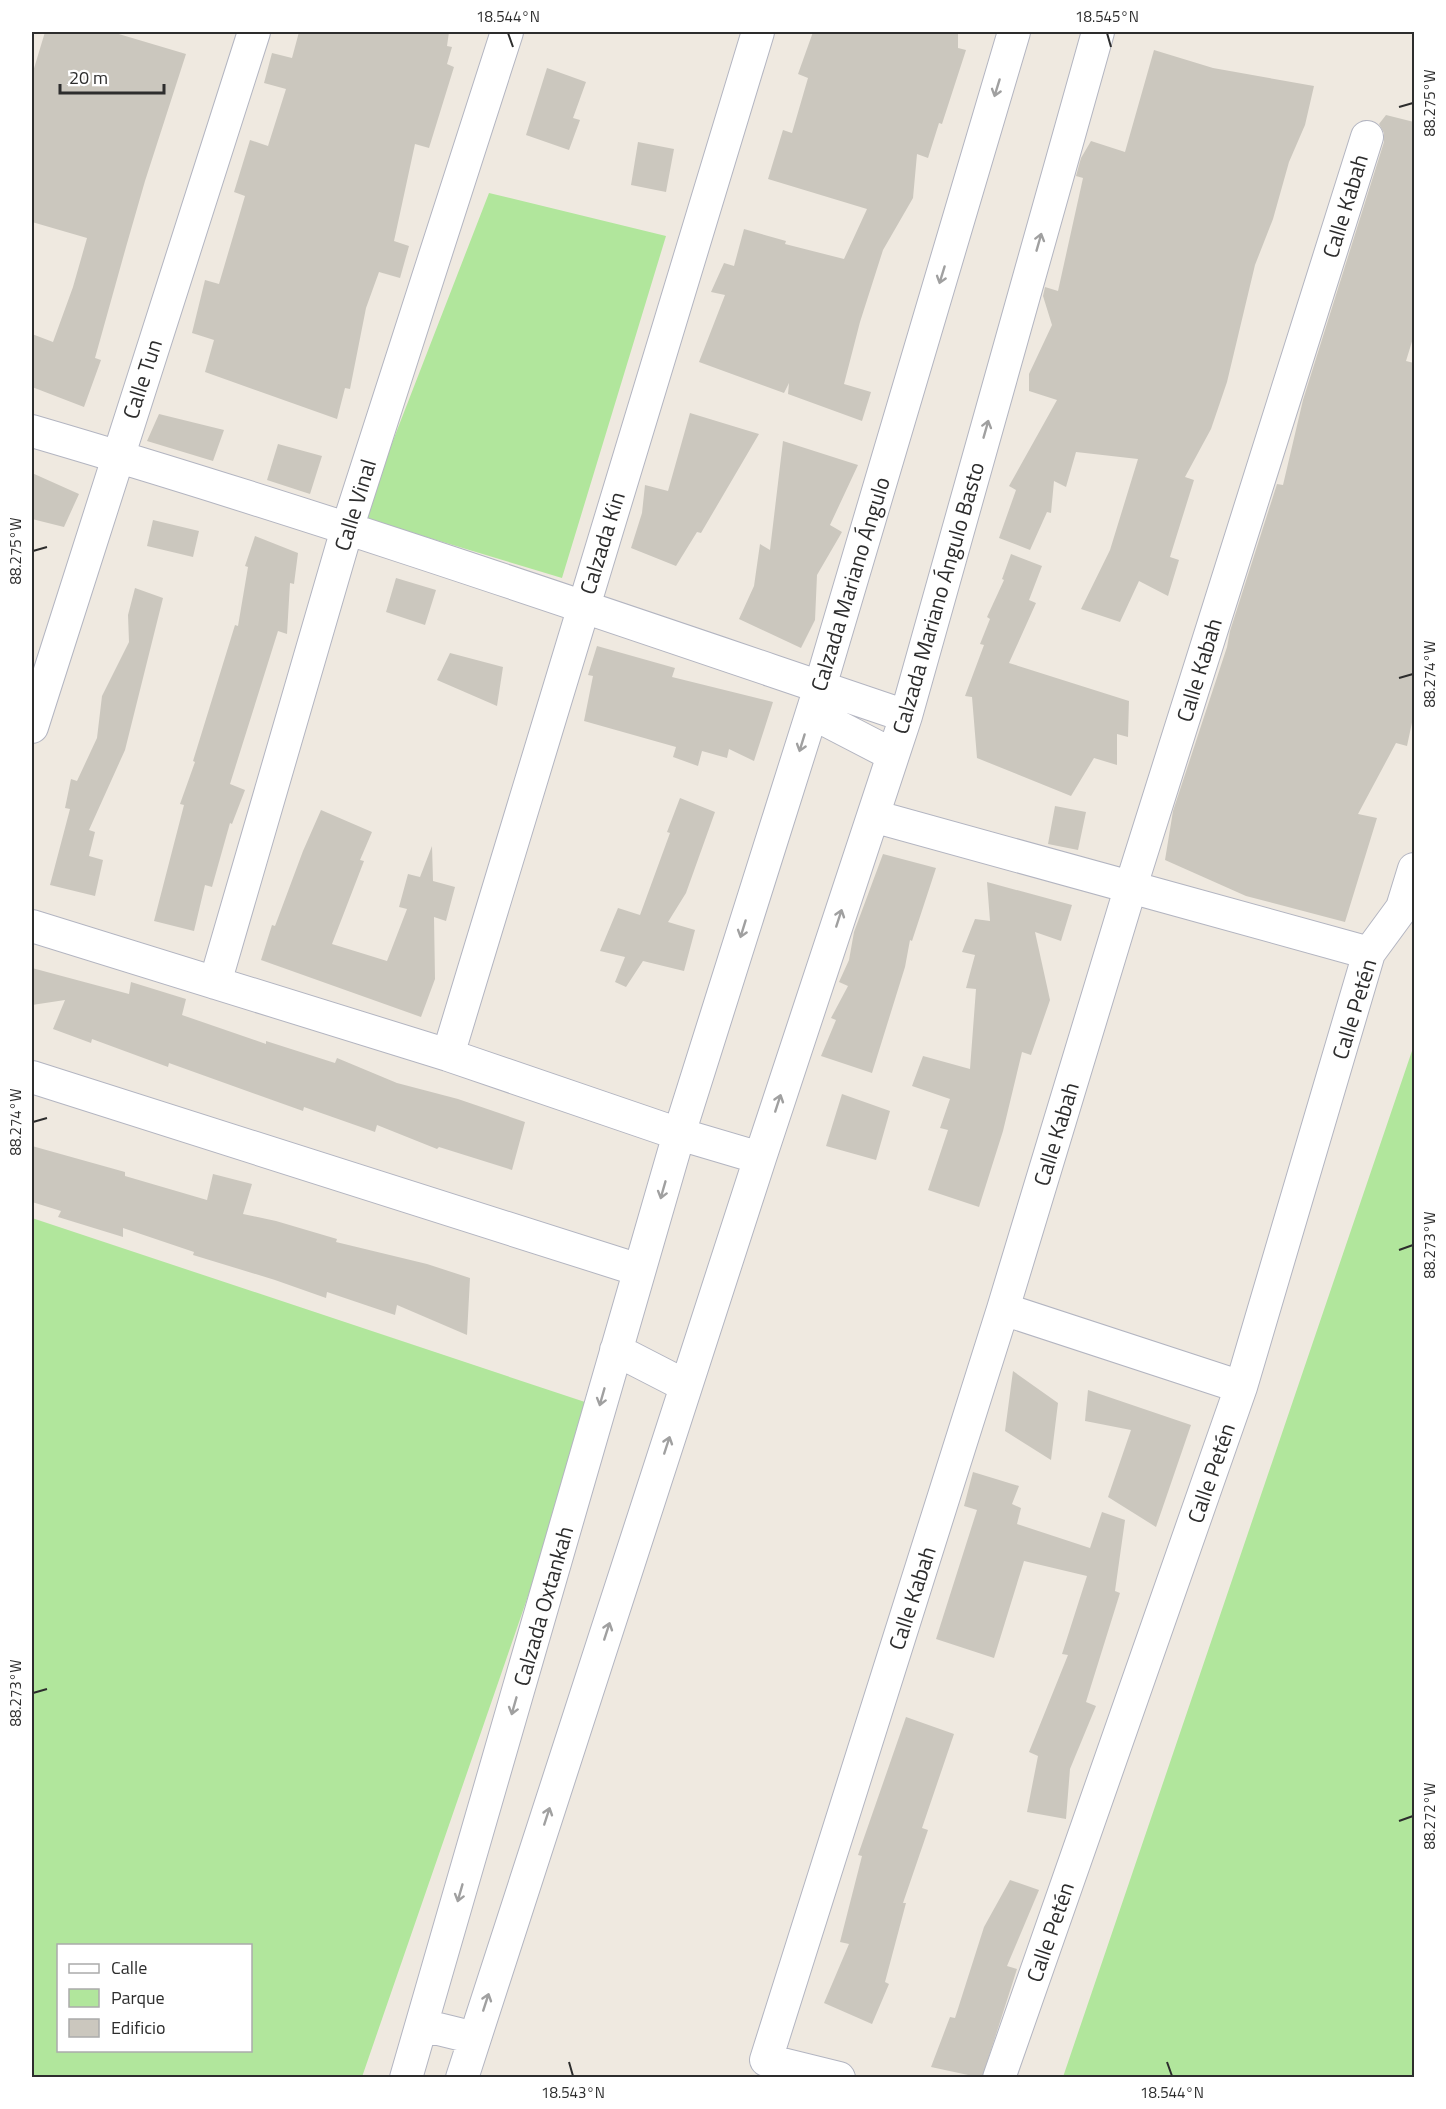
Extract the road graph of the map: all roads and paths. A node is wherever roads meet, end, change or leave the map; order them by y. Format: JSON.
{"nodes":[{"id":1,"x":254,"y":32,"type":"edge"},
{"id":2,"x":507,"y":32,"type":"edge"},
{"id":3,"x":758,"y":32,"type":"edge"},
{"id":4,"x":1014,"y":32,"type":"edge"},
{"id":5,"x":1098,"y":32,"type":"edge"},
{"id":6,"x":1367,"y":137,"type":"dead end"},
{"id":7,"x":32,"y":431,"type":"edge"},
{"id":8,"x":118,"y":456,"type":"junction"},
{"id":9,"x":347,"y":529,"type":"junction"},
{"id":10,"x":583,"y":606,"type":"junction"},
{"id":11,"x":816,"y":700,"type":"junction"},
{"id":12,"x":906,"y":716,"type":"junction"},
{"id":13,"x":32,"y":727,"type":"edge"},
{"id":14,"x":893,"y":755,"type":"junction"},
{"id":15,"x":873,"y":816,"type":"junction"},
{"id":16,"x":1414,"y":869,"type":"edge"},
{"id":17,"x":1131,"y":886,"type":"junction"},
{"id":18,"x":1408,"y":910,"type":"edge"},
{"id":19,"x":32,"y":926,"type":"edge"},
{"id":20,"x":1369,"y":953,"type":"junction"},
{"id":21,"x":215,"y":983,"type":"junction"},
{"id":22,"x":448,"y":1055,"type":"junction"},
{"id":23,"x":32,"y":1077,"type":"edge"},
{"id":24,"x":679,"y":1134,"type":"junction"},
{"id":25,"x":760,"y":1158,"type":"junction"},
{"id":26,"x":639,"y":1270,"type":"junction"},
{"id":27,"x":1003,"y":1309,"type":"junction"},
{"id":28,"x":616,"y":1350,"type":"junction"},
{"id":29,"x":686,"y":1386,"type":"junction"},
{"id":30,"x":1241,"y":1387,"type":"junction"},
{"id":31,"x":422,"y":2025,"type":"junction"},
{"id":32,"x":475,"y":2038,"type":"junction"},
{"id":33,"x":406,"y":2078,"type":"edge"},
{"id":34,"x":462,"y":2078,"type":"edge"},
{"id":35,"x":839,"y":2078,"type":"edge"},
{"id":36,"x":999,"y":2078,"type":"edge"}],
"edges":[{"from":1,"to":8,"type":"street","name":"Calle Tun"},
{"from":2,"to":9,"type":"street","name":"Calle Vinal"},
{"from":3,"to":10,"type":"street","name":"Calzada Kin"},
{"from":4,"to":11,"type":"street","name":"Calzada Mariano Ángulo","one_way":true},
{"from":12,"to":5,"type":"street","name":"Calzada Mariano Ángulo Basto","one_way":true},
{"from":6,"to":17,"type":"street","name":"Calle Kabah"},
{"from":7,"to":8,"type":"street"},
{"from":8,"to":9,"type":"street"},
{"from":8,"to":13,"type":"street","name":"Calle Tun"},
{"from":9,"to":10,"type":"street"},
{"from":9,"to":21,"type":"street","name":"Calle Vinal"},
{"from":10,"to":11,"type":"street"},
{"from":10,"to":22,"type":"street","name":"Calzada Kin"},
{"from":11,"to":12,"type":"street"},
{"from":11,"to":14,"type":"street"},
{"from":11,"to":24,"type":"street","name":"Calzada Mariano Ángulo","one_way":true},
{"from":12,"to":14,"type":"street","name":"Calzada Mariano Ángulo Basto"},
{"from":14,"to":15,"type":"street","name":"Calzada Mariano Ángulo Basto"},
{"from":15,"to":17,"type":"street"},
{"from":25,"to":15,"type":"street","name":"Calzada Mariano Ángulo Basto","one_way":true},
{"from":16,"to":18,"type":"street","name":"Calle Petén"},
{"from":17,"to":20,"type":"street"},
{"from":17,"to":27,"type":"street","name":"Calle Kabah"},
{"from":18,"to":20,"type":"street","name":"Calle Petén"},
{"from":19,"to":21,"type":"street"},
{"from":20,"to":30,"type":"street","name":"Calle Petén"},
{"from":21,"to":22,"type":"street"},
{"from":22,"to":24,"type":"street"},
{"from":23,"to":26,"type":"street"},
{"from":24,"to":25,"type":"street"},
{"from":24,"to":26,"type":"street","name":"Calzada Oxtankah","one_way":true},
{"from":25,"to":29,"type":"street"},
{"from":26,"to":28,"type":"street","name":"Calzada Oxtankah"},
{"from":27,"to":30,"type":"street"},
{"from":27,"to":35,"type":"street","name":"Calle Kabah"},
{"from":28,"to":29,"type":"street"},
{"from":28,"to":31,"type":"street","name":"Calzada Oxtankah","one_way":true},
{"from":32,"to":29,"type":"street","one_way":true},
{"from":30,"to":36,"type":"street","name":"Calle Petén"},
{"from":31,"to":32,"type":"street"},
{"from":31,"to":33,"type":"street","name":"Calzada Oxtankah"},
{"from":32,"to":34,"type":"street"}]}
